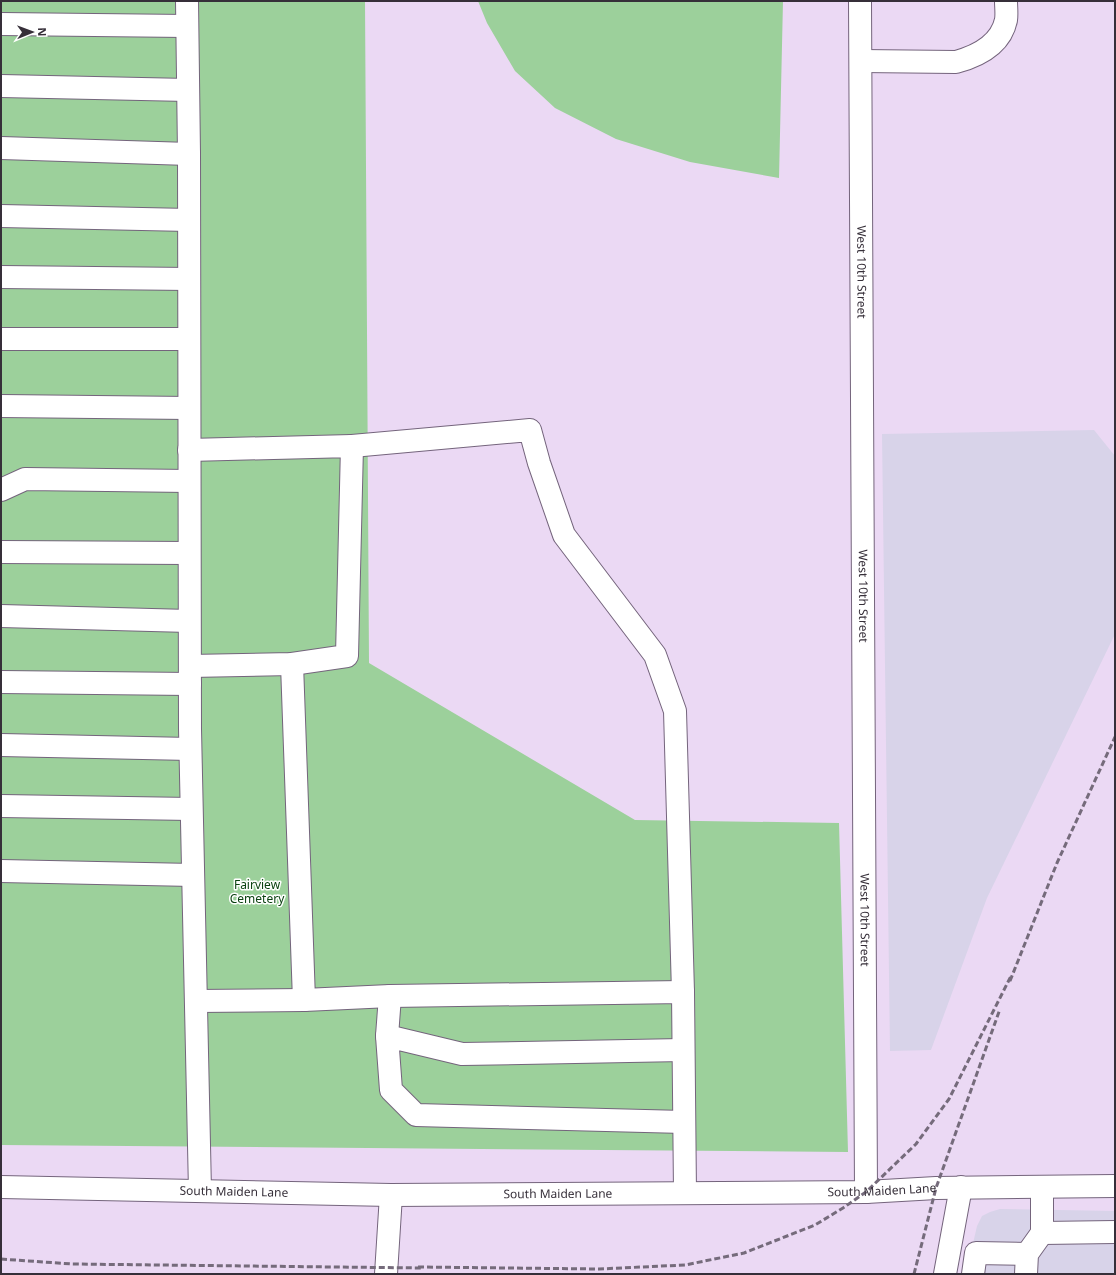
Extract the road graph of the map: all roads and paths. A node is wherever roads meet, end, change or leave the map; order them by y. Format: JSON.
{"nodes":[{"id":1,"x":187,"y":1,"type":"edge"},
{"id":2,"x":860,"y":1,"type":"edge"},
{"id":3,"x":1006,"y":1,"type":"edge"},
{"id":4,"x":1,"y":24,"type":"edge"},
{"id":5,"x":187,"y":26,"type":"junction"},
{"id":6,"x":861,"y":61,"type":"junction"},
{"id":7,"x":1,"y":86,"type":"edge"},
{"id":8,"x":188,"y":90,"type":"junction"},
{"id":9,"x":1,"y":148,"type":"edge"},
{"id":10,"x":189,"y":154,"type":"junction"},
{"id":11,"x":1,"y":216,"type":"edge"},
{"id":12,"x":189,"y":220,"type":"junction"},
{"id":13,"x":1,"y":277,"type":"edge"},
{"id":14,"x":189,"y":279,"type":"junction"},
{"id":15,"x":1,"y":339,"type":"edge"},
{"id":16,"x":189,"y":339,"type":"junction"},
{"id":17,"x":1,"y":406,"type":"edge"},
{"id":18,"x":189,"y":408,"type":"junction"},
{"id":19,"x":352,"y":446,"type":"junction"},
{"id":20,"x":189,"y":450,"type":"junction"},
{"id":21,"x":1,"y":471,"type":"edge"},
{"id":22,"x":25,"y":479,"type":"junction"},
{"id":23,"x":189,"y":481,"type":"junction"},
{"id":24,"x":1,"y":490,"type":"edge"},
{"id":25,"x":1,"y":552,"type":"edge"},
{"id":26,"x":189,"y":553,"type":"junction"},
{"id":27,"x":1,"y":616,"type":"edge"},
{"id":28,"x":189,"y":621,"type":"junction"},
{"id":29,"x":292,"y":664,"type":"junction"},
{"id":30,"x":190,"y":675,"type":"junction"},
{"id":31,"x":1,"y":682,"type":"edge"},
{"id":32,"x":1,"y":745,"type":"edge"},
{"id":33,"x":190,"y":749,"type":"junction"},
{"id":34,"x":1,"y":806,"type":"edge"},
{"id":35,"x":191,"y":809,"type":"junction"},
{"id":36,"x":1,"y":871,"type":"edge"},
{"id":37,"x":193,"y":875,"type":"junction"},
{"id":38,"x":683,"y":992,"type":"junction"},
{"id":39,"x":390,"y":996,"type":"junction"},
{"id":40,"x":304,"y":1000,"type":"junction"},
{"id":41,"x":196,"y":1001,"type":"junction"},
{"id":42,"x":387,"y":1036,"type":"junction"},
{"id":43,"x":683,"y":1050,"type":"junction"},
{"id":44,"x":684,"y":1122,"type":"junction"},
{"id":45,"x":1115,"y":1186,"type":"edge"},
{"id":46,"x":1,"y":1187,"type":"edge"},
{"id":47,"x":961,"y":1187,"type":"junction"},
{"id":48,"x":1042,"y":1187,"type":"junction"},
{"id":49,"x":200,"y":1191,"type":"junction"},
{"id":50,"x":866,"y":1192,"type":"junction"},
{"id":51,"x":685,"y":1193,"type":"junction"},
{"id":52,"x":391,"y":1196,"type":"junction"},
{"id":53,"x":1115,"y":1232,"type":"edge"},
{"id":54,"x":1042,"y":1233,"type":"junction"},
{"id":55,"x":949,"y":1253,"type":"junction"},
{"id":56,"x":975,"y":1264,"type":"edge"},
{"id":57,"x":1027,"y":1264,"type":"edge"},
{"id":58,"x":386,"y":1274,"type":"edge"},
{"id":59,"x":945,"y":1274,"type":"edge"}],
"edges":[{"from":1,"to":5,"type":"street"},
{"from":2,"to":6,"type":"street","name":"West 10th Street"},
{"from":3,"to":6,"type":"street"},
{"from":4,"to":5,"type":"street"},
{"from":5,"to":8,"type":"street"},
{"from":6,"to":50,"type":"street","name":"West 10th Street"},
{"from":7,"to":8,"type":"street"},
{"from":8,"to":10,"type":"street"},
{"from":9,"to":10,"type":"street"},
{"from":10,"to":12,"type":"street"},
{"from":11,"to":12,"type":"street"},
{"from":12,"to":14,"type":"street"},
{"from":13,"to":14,"type":"street"},
{"from":14,"to":16,"type":"street"},
{"from":15,"to":16,"type":"street"},
{"from":16,"to":18,"type":"street"},
{"from":17,"to":18,"type":"street"},
{"from":18,"to":20,"type":"street"},
{"from":19,"to":20,"type":"street"},
{"from":19,"to":29,"type":"street"},
{"from":19,"to":38,"type":"street"},
{"from":20,"to":23,"type":"street"},
{"from":21,"to":22,"type":"street"},
{"from":22,"to":23,"type":"street"},
{"from":22,"to":24,"type":"street"},
{"from":23,"to":26,"type":"street"},
{"from":25,"to":26,"type":"street"},
{"from":26,"to":28,"type":"street"},
{"from":27,"to":28,"type":"street"},
{"from":28,"to":30,"type":"street"},
{"from":29,"to":30,"type":"street"},
{"from":29,"to":40,"type":"street"},
{"from":30,"to":31,"type":"street"},
{"from":30,"to":33,"type":"street"},
{"from":32,"to":33,"type":"street"},
{"from":33,"to":35,"type":"street"},
{"from":34,"to":35,"type":"street"},
{"from":35,"to":37,"type":"street"},
{"from":36,"to":37,"type":"street"},
{"from":37,"to":41,"type":"street"},
{"from":38,"to":39,"type":"street"},
{"from":38,"to":43,"type":"street"},
{"from":39,"to":40,"type":"street"},
{"from":39,"to":42,"type":"street"},
{"from":40,"to":41,"type":"street"},
{"from":41,"to":49,"type":"street"},
{"from":42,"to":43,"type":"street"},
{"from":42,"to":44,"type":"street"},
{"from":43,"to":44,"type":"street"},
{"from":44,"to":51,"type":"street"},
{"from":45,"to":48,"type":"street","name":"South Maiden Lane"},
{"from":46,"to":49,"type":"street","name":"South Maiden Lane"},
{"from":47,"to":48,"type":"street","name":"South Maiden Lane"},
{"from":47,"to":50,"type":"street","name":"South Maiden Lane"},
{"from":47,"to":55,"type":"street"},
{"from":48,"to":54,"type":"street"},
{"from":49,"to":52,"type":"street","name":"South Maiden Lane"},
{"from":50,"to":51,"type":"street","name":"South Maiden Lane"},
{"from":51,"to":52,"type":"street","name":"South Maiden Lane"},
{"from":52,"to":58,"type":"street"},
{"from":53,"to":54,"type":"street"},
{"from":54,"to":57,"type":"street"},
{"from":55,"to":56,"type":"street"},
{"from":55,"to":59,"type":"street"},
{"from":56,"to":57,"type":"street"}]}
